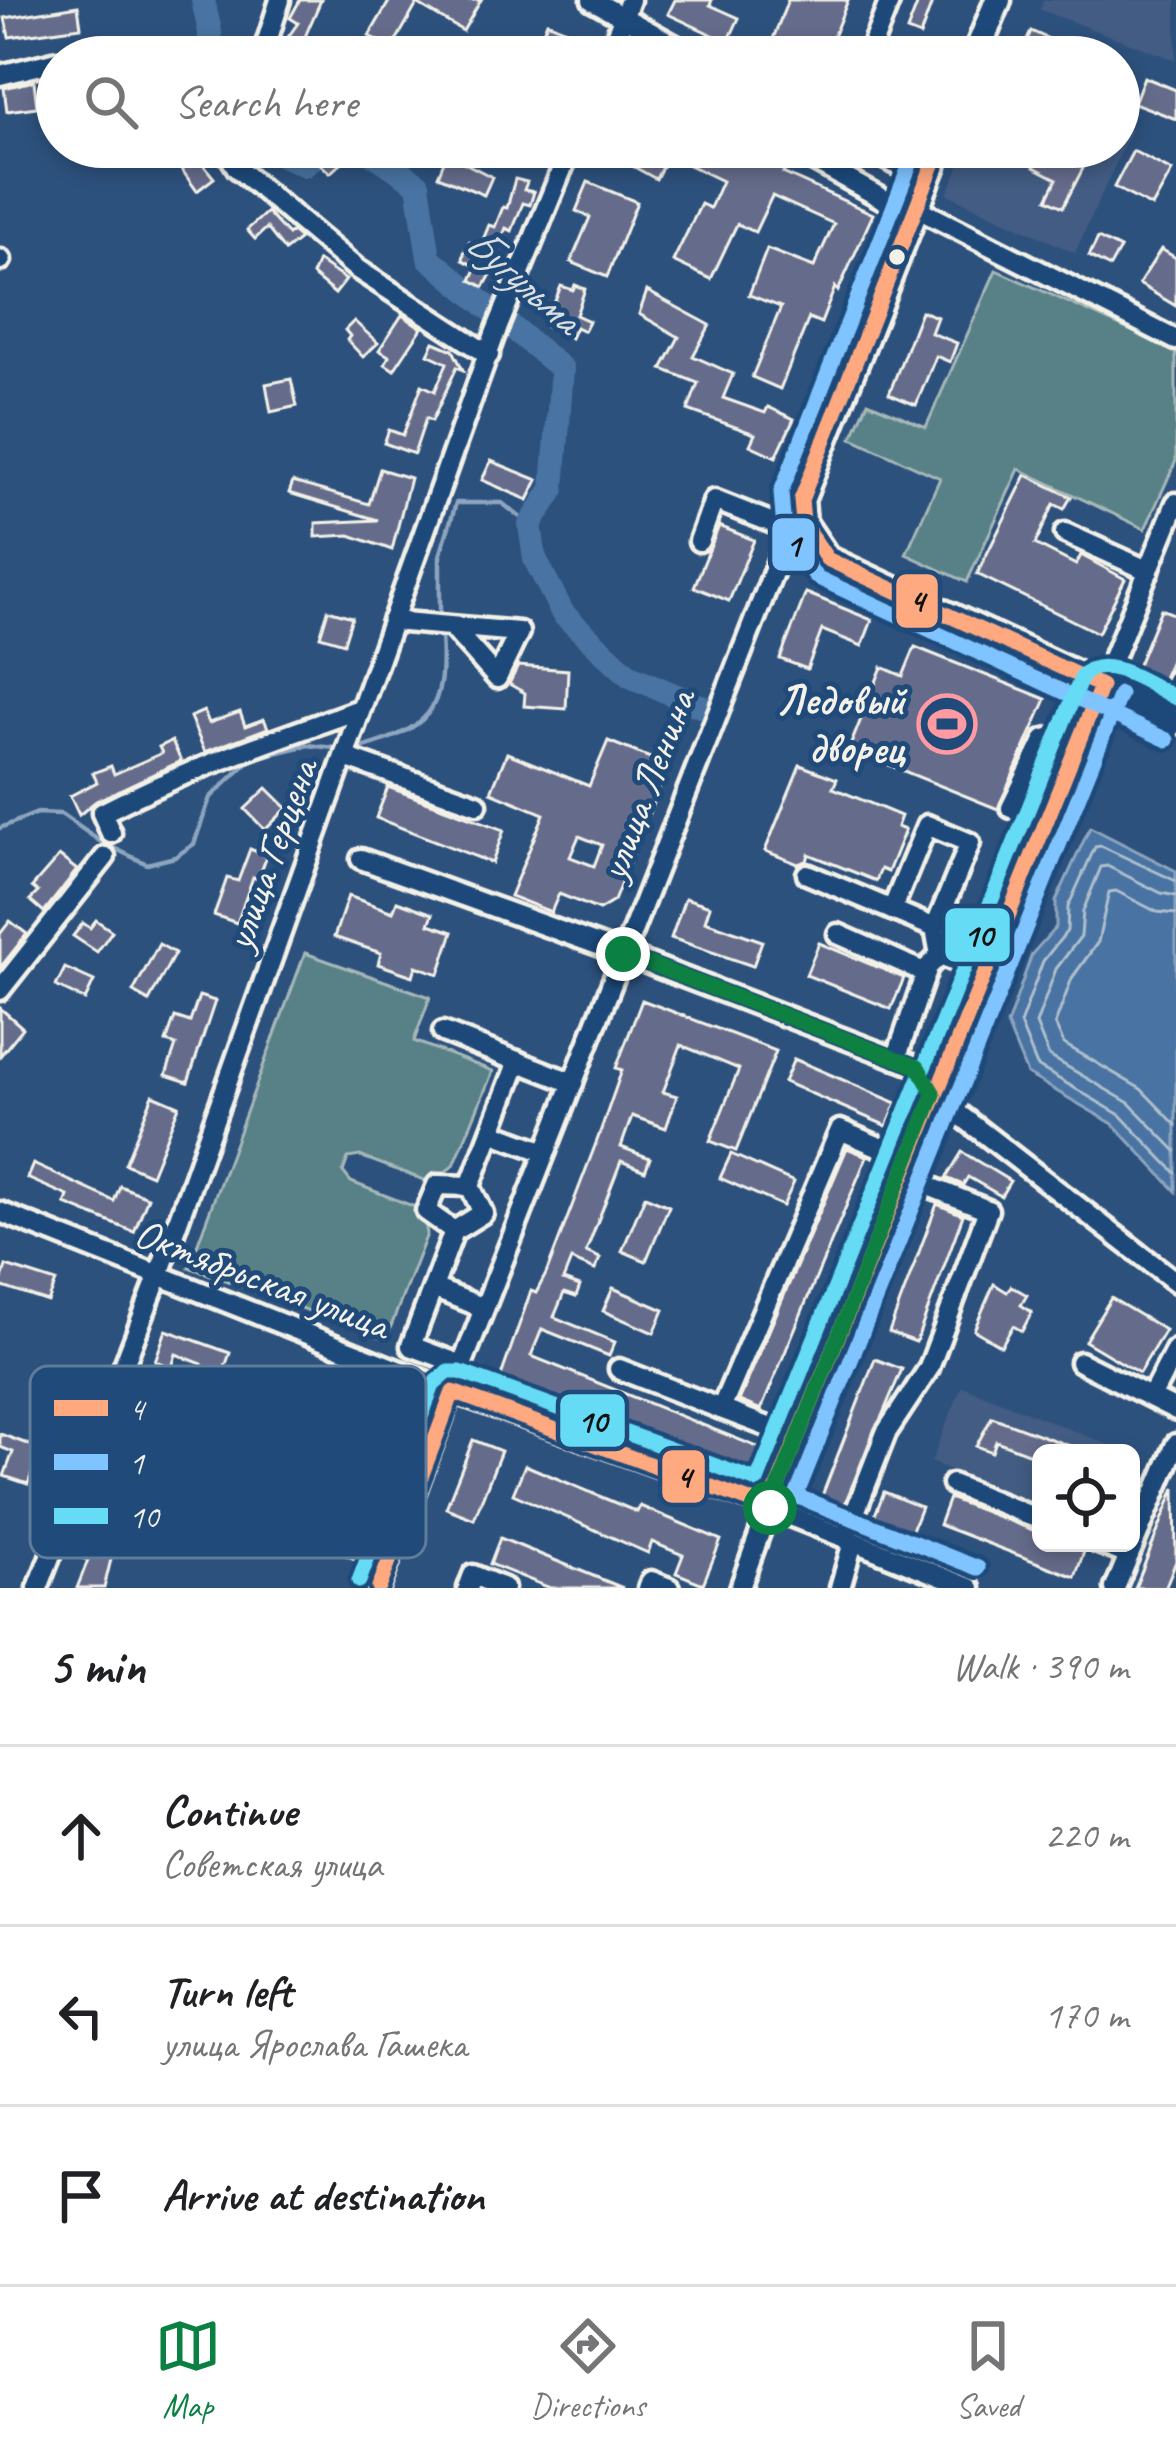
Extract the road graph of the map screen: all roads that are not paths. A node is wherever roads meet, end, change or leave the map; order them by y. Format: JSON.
{"nodes":[{"id":1,"x":280,"y":0,"type":"edge"},
{"id":2,"x":592,"y":0,"type":"edge"},
{"id":3,"x":890,"y":0,"type":"edge"},
{"id":4,"x":996,"y":1,"type":"edge"},
{"id":5,"x":627,"y":9,"type":"edge"},
{"id":6,"x":269,"y":36,"type":"edge"},
{"id":7,"x":666,"y":36,"type":"edge"},
{"id":8,"x":876,"y":36,"type":"edge"},
{"id":9,"x":983,"y":36,"type":"edge"},
{"id":10,"x":36,"y":66,"type":"edge"},
{"id":11,"x":0,"y":75,"type":"edge"},
{"id":12,"x":237,"y":168,"type":"edge"},
{"id":13,"x":562,"y":168,"type":"edge"},
{"id":14,"x":829,"y":168,"type":"edge"},
{"id":15,"x":903,"y":168,"type":"edge"},
{"id":16,"x":932,"y":168,"type":"edge"},
{"id":17,"x":927,"y":181,"type":"junction"},
{"id":18,"x":914,"y":212,"type":"junction"},
{"id":19,"x":1176,"y":340,"type":"edge"},
{"id":20,"x":489,"y":355,"type":"junction"},
{"id":21,"x":801,"y":500,"type":"junction"},
{"id":22,"x":1176,"y":503,"type":"edge"},
{"id":23,"x":1065,"y":533,"type":"dead end"},
{"id":24,"x":699,"y":542,"type":"dead end"},
{"id":25,"x":1149,"y":571,"type":"junction"},
{"id":26,"x":392,"y":621,"type":"junction"},
{"id":27,"x":452,"y":626,"type":"dead end"},
{"id":28,"x":1176,"y":680,"type":"edge"},
{"id":29,"x":1101,"y":686,"type":"junction"},
{"id":30,"x":360,"y":710,"type":"junction"},
{"id":31,"x":1169,"y":717,"type":"edge"},
{"id":32,"x":1078,"y":745,"type":"junction"},
{"id":33,"x":345,"y":757,"type":"junction"},
{"id":34,"x":477,"y":805,"type":"dead end"},
{"id":35,"x":1011,"y":808,"type":"dead end"},
{"id":36,"x":111,"y":832,"type":"dead end"},
{"id":37,"x":105,"y":857,"type":"dead end"},
{"id":38,"x":361,"y":860,"type":"dead end"},
{"id":39,"x":807,"y":874,"type":"dead end"},
{"id":40,"x":892,"y":910,"type":"junction"},
{"id":41,"x":935,"y":928,"type":"junction"},
{"id":42,"x":838,"y":934,"type":"dead end"},
{"id":43,"x":940,"y":955,"type":"junction"},
{"id":44,"x":628,"y":956,"type":"junction"},
{"id":45,"x":926,"y":973,"type":"junction"},
{"id":46,"x":984,"y":973,"type":"junction"},
{"id":47,"x":0,"y":990,"type":"edge"},
{"id":48,"x":442,"y":1032,"type":"dead end"},
{"id":49,"x":896,"y":1059,"type":"junction"},
{"id":50,"x":518,"y":1061,"type":"junction"},
{"id":51,"x":573,"y":1082,"type":"junction"},
{"id":52,"x":934,"y":1094,"type":"junction"},
{"id":53,"x":491,"y":1132,"type":"junction"},
{"id":54,"x":545,"y":1152,"type":"junction"},
{"id":55,"x":904,"y":1167,"type":"junction"},
{"id":56,"x":470,"y":1186,"type":"junction"},
{"id":57,"x":483,"y":1213,"type":"junction"},
{"id":58,"x":6,"y":1218,"type":"edge"},
{"id":59,"x":516,"y":1228,"type":"junction"},
{"id":60,"x":454,"y":1231,"type":"junction"},
{"id":61,"x":158,"y":1277,"type":"junction"},
{"id":62,"x":1176,"y":1282,"type":"edge"},
{"id":63,"x":433,"y":1288,"type":"junction"},
{"id":64,"x":484,"y":1308,"type":"junction"},
{"id":65,"x":1176,"y":1349,"type":"edge"},
{"id":66,"x":1080,"y":1362,"type":"dead end"},
{"id":67,"x":124,"y":1366,"type":"edge"},
{"id":68,"x":386,"y":1366,"type":"edge"},
{"id":69,"x":467,"y":1367,"type":"junction"},
{"id":70,"x":619,"y":1369,"type":"dead end"},
{"id":71,"x":426,"y":1381,"type":"edge"},
{"id":72,"x":453,"y":1392,"type":"junction"},
{"id":73,"x":1150,"y":1397,"type":"junction"},
{"id":74,"x":721,"y":1409,"type":"junction"},
{"id":75,"x":1176,"y":1410,"type":"edge"},
{"id":76,"x":797,"y":1438,"type":"junction"},
{"id":77,"x":1176,"y":1444,"type":"edge"},
{"id":78,"x":426,"y":1464,"type":"edge"},
{"id":79,"x":952,"y":1484,"type":"dead end"},
{"id":80,"x":770,"y":1508,"type":"junction"},
{"id":81,"x":1032,"y":1516,"type":"edge"},
{"id":82,"x":849,"y":1540,"type":"junction"},
{"id":83,"x":1119,"y":1552,"type":"edge"},
{"id":84,"x":1129,"y":1556,"type":"junction"},
{"id":85,"x":50,"y":1558,"type":"edge"},
{"id":86,"x":390,"y":1558,"type":"edge"},
{"id":87,"x":38,"y":1588,"type":"edge"},
{"id":88,"x":379,"y":1588,"type":"edge"},
{"id":89,"x":468,"y":1588,"type":"edge"},
{"id":90,"x":504,"y":1588,"type":"edge"},
{"id":91,"x":648,"y":1588,"type":"edge"},
{"id":92,"x":669,"y":1588,"type":"edge"},
{"id":93,"x":740,"y":1588,"type":"edge"},
{"id":94,"x":840,"y":1588,"type":"edge"},
{"id":95,"x":970,"y":1588,"type":"edge"},
{"id":96,"x":1115,"y":1588,"type":"edge"}],
"edges":[{"from":1,"to":6,"type":"street"},
{"from":2,"to":5,"type":"street"},
{"from":3,"to":8,"type":"street"},
{"from":4,"to":9,"type":"main road"},
{"from":5,"to":7,"type":"street"},
{"from":10,"to":11,"type":"street"},
{"from":12,"to":20,"type":"street"},
{"from":13,"to":20,"type":"street","name":"улица Герцена"},
{"from":14,"to":18,"type":"street"},
{"from":15,"to":17,"type":"street"},
{"from":16,"to":17,"type":"main road","name":"улица Ленина"},
{"from":17,"to":18,"type":"main road","name":"улица Ленина"},
{"from":18,"to":19,"type":"street"},
{"from":18,"to":21,"type":"main road","name":"улица Ленина"},
{"from":20,"to":26,"type":"street","name":"улица Герцена"},
{"from":21,"to":24,"type":"street"},
{"from":21,"to":29,"type":"main road"},
{"from":21,"to":44,"type":"street","name":"улица Ленина"},
{"from":22,"to":25,"type":"street"},
{"from":23,"to":25,"type":"street"},
{"from":25,"to":29,"type":"street"},
{"from":26,"to":27,"type":"street"},
{"from":26,"to":30,"type":"street","name":"улица Герцена"},
{"from":28,"to":31,"type":"street"},
{"from":29,"to":31,"type":"main road"},
{"from":29,"to":32,"type":"street"},
{"from":30,"to":33,"type":"street","name":"улица Герцена"},
{"from":30,"to":36,"type":"street"},
{"from":32,"to":35,"type":"street"},
{"from":32,"to":46,"type":"street"},
{"from":33,"to":34,"type":"street"},
{"from":33,"to":61,"type":"street","name":"улица Герцена"},
{"from":37,"to":47,"type":"street"},
{"from":38,"to":44,"type":"street"},
{"from":39,"to":40,"type":"street"},
{"from":40,"to":41,"type":"street"},
{"from":40,"to":41,"type":"street"},
{"from":41,"to":43,"type":"street"},
{"from":42,"to":45,"type":"street"},
{"from":43,"to":45,"type":"street"},
{"from":43,"to":46,"type":"street"},
{"from":44,"to":49,"type":"street"},
{"from":44,"to":51,"type":"street","name":"улица Ленина"},
{"from":44,"to":69,"type":"street"},
{"from":45,"to":49,"type":"street"},
{"from":46,"to":52,"type":"street"},
{"from":48,"to":50,"type":"street"},
{"from":49,"to":52,"type":"street"},
{"from":50,"to":51,"type":"street"},
{"from":50,"to":53,"type":"street"},
{"from":51,"to":54,"type":"street","name":"улица Ленина"},
{"from":52,"to":55,"type":"street"},
{"from":52,"to":62,"type":"street"},
{"from":53,"to":54,"type":"street"},
{"from":53,"to":56,"type":"street"},
{"from":54,"to":59,"type":"street","name":"улица Ленина"},
{"from":55,"to":74,"type":"street"},
{"from":55,"to":76,"type":"street"},
{"from":55,"to":82,"type":"street"},
{"from":56,"to":57,"type":"street"},
{"from":56,"to":60,"type":"street"},
{"from":57,"to":59,"type":"street"},
{"from":57,"to":60,"type":"street"},
{"from":58,"to":61,"type":"street","name":"Октябрьская улица"},
{"from":59,"to":64,"type":"street","name":"улица Ленина"},
{"from":60,"to":63,"type":"street"},
{"from":61,"to":67,"type":"street","name":"улица Герцена"},
{"from":61,"to":68,"type":"street","name":"Октябрьская улица"},
{"from":63,"to":64,"type":"street"},
{"from":63,"to":69,"type":"street"},
{"from":64,"to":69,"type":"street","name":"улица Ленина"},
{"from":65,"to":73,"type":"street"},
{"from":66,"to":73,"type":"street"},
{"from":69,"to":72,"type":"street","name":"улица Ленина"},
{"from":70,"to":74,"type":"street"},
{"from":71,"to":72,"type":"street","name":"Октябрьская улица"},
{"from":72,"to":78,"type":"street","name":"улица Ленина"},
{"from":72,"to":80,"type":"street","name":"Октябрьская улица"},
{"from":73,"to":75,"type":"street"},
{"from":74,"to":76,"type":"street"},
{"from":76,"to":80,"type":"street"},
{"from":77,"to":84,"type":"street"},
{"from":79,"to":81,"type":"street"},
{"from":80,"to":82,"type":"street","name":"Октябрьская улица"},
{"from":80,"to":93,"type":"street"},
{"from":82,"to":94,"type":"street"},
{"from":82,"to":95,"type":"street","name":"Октябрьская улица"},
{"from":83,"to":84,"type":"street"},
{"from":84,"to":96,"type":"street"},
{"from":85,"to":87,"type":"street","name":"улица Герцена"},
{"from":86,"to":88,"type":"street","name":"улица Ленина"},
{"from":89,"to":90,"type":"street"},
{"from":91,"to":92,"type":"street"}]}
